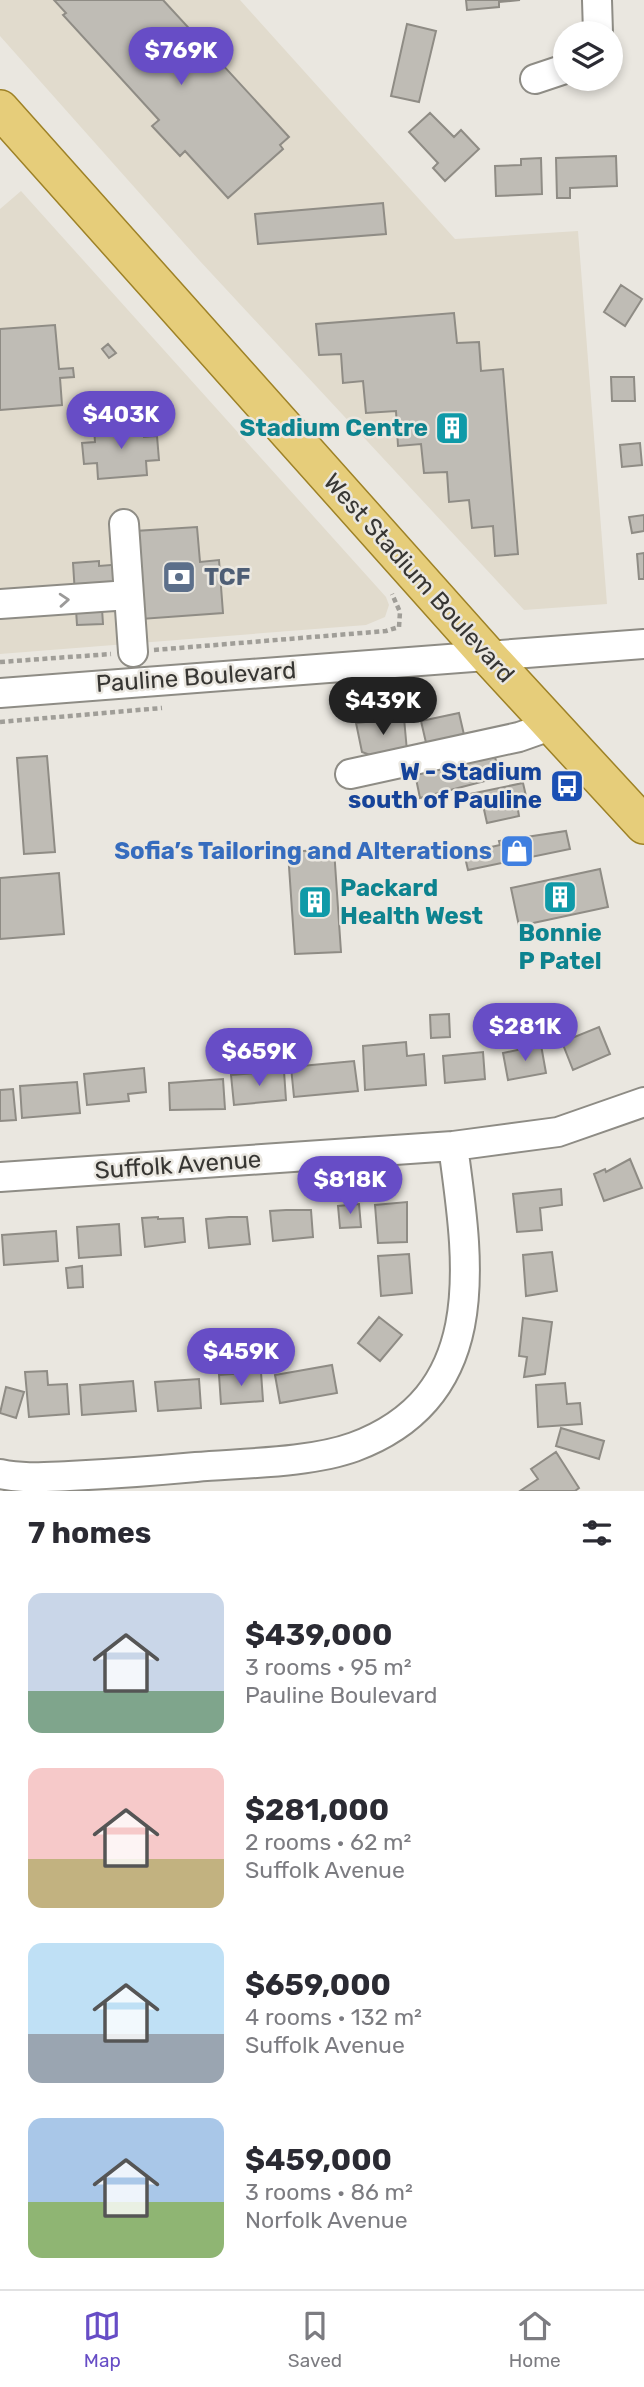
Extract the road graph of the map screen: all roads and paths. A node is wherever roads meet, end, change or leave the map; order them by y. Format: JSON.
{"nodes":[{"id":1,"x":597,"y":0,"type":"edge"},
{"id":2,"x":598,"y":21,"type":"edge"},
{"id":3,"x":553,"y":73,"type":"edge"},
{"id":4,"x":535,"y":79,"type":"dead end"},
{"id":5,"x":0,"y":109,"type":"edge"},
{"id":6,"x":124,"y":524,"type":"dead end"},
{"id":7,"x":390,"y":588,"type":"dead end"},
{"id":8,"x":128,"y":596,"type":"junction"},
{"id":9,"x":0,"y":604,"type":"edge"},
{"id":10,"x":644,"y":644,"type":"edge"},
{"id":11,"x":133,"y":652,"type":"junction"},
{"id":12,"x":489,"y":657,"type":"junction"},
{"id":13,"x":0,"y":662,"type":"edge"},
{"id":14,"x":0,"y":693,"type":"edge"},
{"id":15,"x":553,"y":726,"type":"junction"},
{"id":16,"x":350,"y":774,"type":"dead end"},
{"id":17,"x":644,"y":825,"type":"edge"},
{"id":18,"x":644,"y":1102,"type":"edge"},
{"id":19,"x":453,"y":1146,"type":"junction"},
{"id":20,"x":0,"y":1177,"type":"edge"},
{"id":21,"x":0,"y":1474,"type":"edge"}],
"edges":[{"from":1,"to":2,"type":"street"},
{"from":3,"to":4,"type":"street"},
{"from":5,"to":12,"type":"main road","name":"West Stadium Boulevard"},
{"from":6,"to":8,"type":"street"},
{"from":7,"to":11,"type":"path"},
{"from":9,"to":8,"type":"street","one_way":true},
{"from":8,"to":11,"type":"street"},
{"from":10,"to":12,"type":"street","name":"Pauline Boulevard"},
{"from":11,"to":13,"type":"path"},
{"from":12,"to":14,"type":"street","name":"Pauline Boulevard"},
{"from":12,"to":15,"type":"main road","name":"West Stadium Boulevard"},
{"from":15,"to":16,"type":"street"},
{"from":15,"to":17,"type":"main road","name":"West Stadium Boulevard"},
{"from":18,"to":19,"type":"street","name":"Suffolk Avenue"},
{"from":19,"to":20,"type":"street","name":"Suffolk Avenue"},
{"from":19,"to":21,"type":"street"}]}
